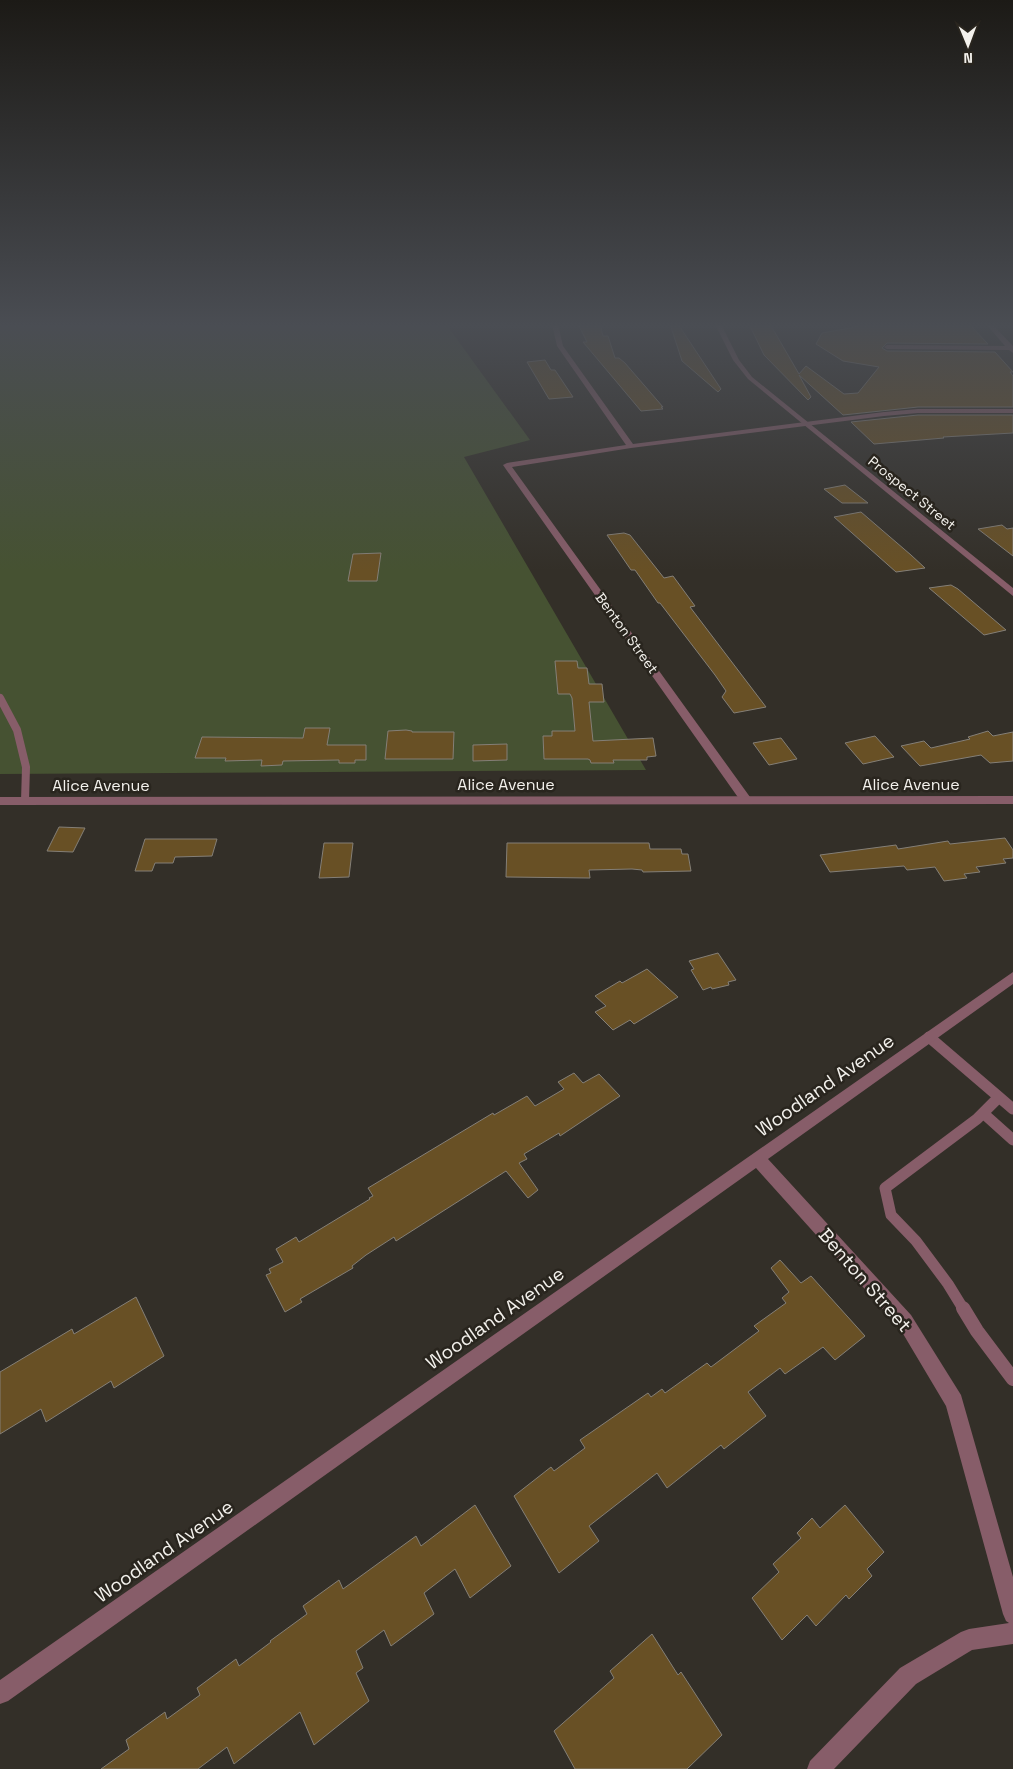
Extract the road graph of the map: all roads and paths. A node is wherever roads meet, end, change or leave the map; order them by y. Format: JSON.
{"nodes":[{"id":1,"x":603,"y":407,"type":"edge"},
{"id":2,"x":786,"y":407,"type":"edge"},
{"id":3,"x":1013,"y":411,"type":"edge"},
{"id":4,"x":807,"y":423,"type":"junction"},
{"id":5,"x":631,"y":446,"type":"junction"},
{"id":6,"x":1013,"y":593,"type":"edge"},
{"id":7,"x":0,"y":698,"type":"edge"},
{"id":8,"x":746,"y":800,"type":"junction"},
{"id":9,"x":1013,"y":800,"type":"edge"},
{"id":10,"x":0,"y":801,"type":"edge"},
{"id":11,"x":25,"y":801,"type":"junction"},
{"id":12,"x":1013,"y":977,"type":"edge"},
{"id":13,"x":930,"y":1037,"type":"junction"},
{"id":14,"x":999,"y":1097,"type":"junction"},
{"id":15,"x":1013,"y":1109,"type":"edge"},
{"id":16,"x":983,"y":1113,"type":"junction"},
{"id":17,"x":1013,"y":1140,"type":"edge"},
{"id":18,"x":758,"y":1159,"type":"junction"},
{"id":19,"x":1013,"y":1379,"type":"edge"},
{"id":20,"x":1013,"y":1614,"type":"edge"},
{"id":21,"x":1013,"y":1633,"type":"edge"},
{"id":22,"x":0,"y":1692,"type":"edge"},
{"id":23,"x":818,"y":1769,"type":"edge"}],
"edges":[{"from":1,"to":5,"type":"street"},
{"from":2,"to":4,"type":"street","name":"Prospect Street"},
{"from":3,"to":4,"type":"street"},
{"from":4,"to":5,"type":"street"},
{"from":4,"to":6,"type":"street","name":"Prospect Street"},
{"from":5,"to":8,"type":"street","name":"Benton Street"},
{"from":7,"to":11,"type":"lane"},
{"from":8,"to":9,"type":"street","name":"Alice Avenue"},
{"from":8,"to":11,"type":"street","name":"Alice Avenue"},
{"from":10,"to":11,"type":"street","name":"Alice Avenue"},
{"from":12,"to":13,"type":"street","name":"Woodland Avenue"},
{"from":13,"to":14,"type":"lane"},
{"from":13,"to":18,"type":"street","name":"Woodland Avenue"},
{"from":14,"to":15,"type":"lane"},
{"from":14,"to":16,"type":"lane"},
{"from":16,"to":17,"type":"lane"},
{"from":16,"to":19,"type":"lane"},
{"from":18,"to":20,"type":"street","name":"Benton Street"},
{"from":18,"to":22,"type":"street","name":"Woodland Avenue"},
{"from":21,"to":23,"type":"street"}]}
